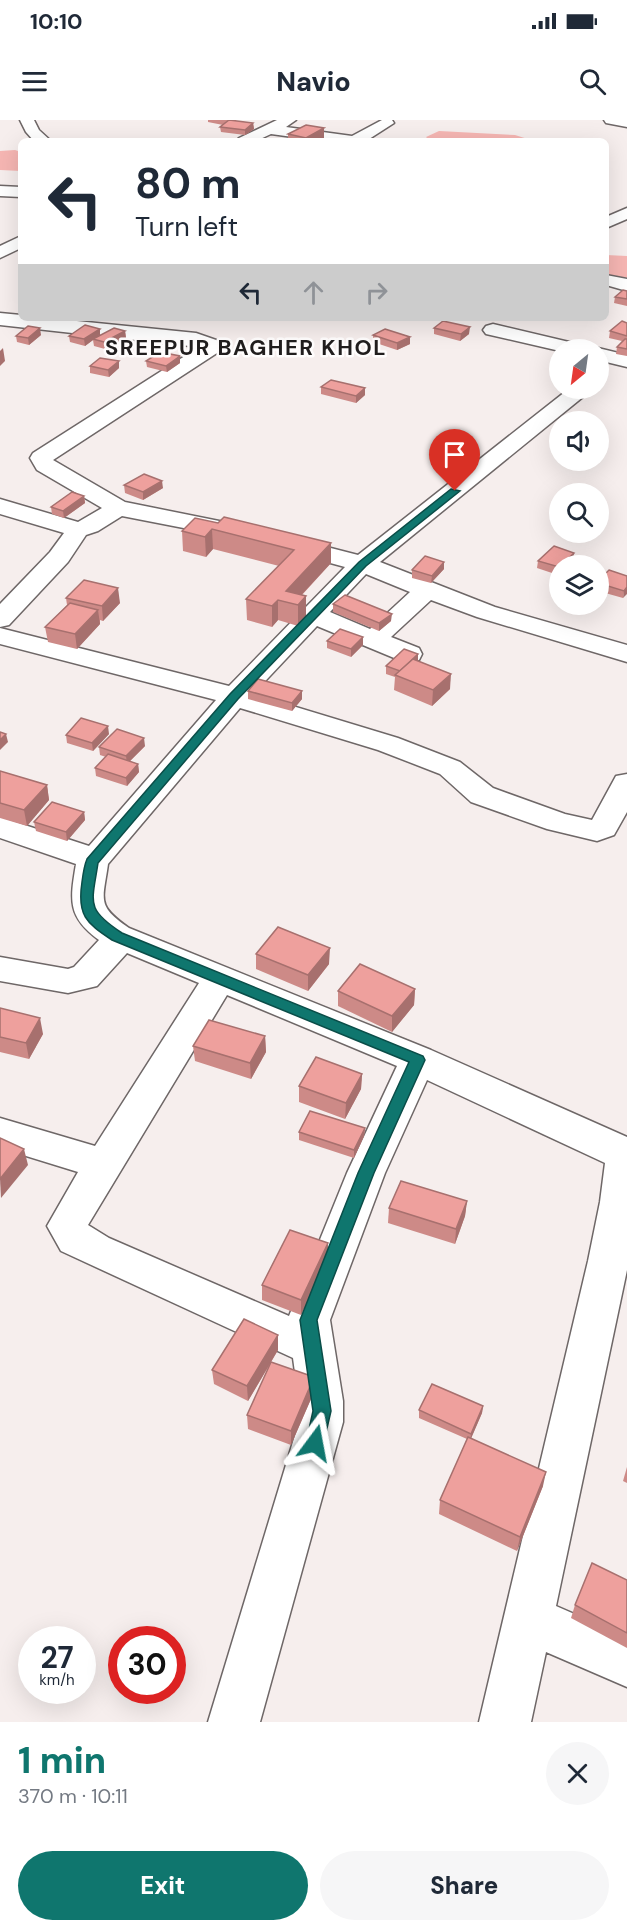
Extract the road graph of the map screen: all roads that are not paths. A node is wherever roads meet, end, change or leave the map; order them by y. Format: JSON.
{"nodes":[{"id":1,"x":27,"y":120,"type":"edge"},
{"id":2,"x":289,"y":120,"type":"edge"},
{"id":3,"x":611,"y":120,"type":"edge"},
{"id":4,"x":387,"y":123,"type":"dead end"},
{"id":5,"x":627,"y":123,"type":"edge"},
{"id":6,"x":269,"y":129,"type":"junction"},
{"id":7,"x":40,"y":138,"type":"edge"},
{"id":8,"x":250,"y":138,"type":"edge"},
{"id":9,"x":333,"y":138,"type":"edge"},
{"id":10,"x":360,"y":138,"type":"edge"},
{"id":11,"x":0,"y":191,"type":"edge"},
{"id":12,"x":18,"y":192,"type":"edge"},
{"id":13,"x":627,"y":213,"type":"edge"},
{"id":14,"x":609,"y":222,"type":"edge"},
{"id":15,"x":18,"y":243,"type":"edge"},
{"id":16,"x":0,"y":254,"type":"edge"},
{"id":17,"x":609,"y":281,"type":"edge"},
{"id":18,"x":627,"y":285,"type":"edge"},
{"id":19,"x":0,"y":319,"type":"edge"},
{"id":20,"x":18,"y":321,"type":"edge"},
{"id":21,"x":20,"y":321,"type":"edge"},
{"id":22,"x":493,"y":330,"type":"dead end"},
{"id":23,"x":549,"y":343,"type":"edge"},
{"id":24,"x":609,"y":357,"type":"edge"},
{"id":25,"x":624,"y":360,"type":"edge"},
{"id":26,"x":609,"y":370,"type":"edge"},
{"id":27,"x":570,"y":399,"type":"edge"},
{"id":28,"x":0,"y":506,"type":"edge"},
{"id":29,"x":118,"y":508,"type":"junction"},
{"id":30,"x":78,"y":530,"type":"junction"},
{"id":31,"x":363,"y":564,"type":"junction"},
{"id":32,"x":427,"y":590,"type":"junction"},
{"id":33,"x":314,"y":615,"type":"junction"},
{"id":34,"x":0,"y":619,"type":"edge"},
{"id":35,"x":0,"y":636,"type":"edge"},
{"id":36,"x":373,"y":640,"type":"junction"},
{"id":37,"x":409,"y":654,"type":"edge"},
{"id":38,"x":627,"y":654,"type":"edge"},
{"id":39,"x":234,"y":696,"type":"junction"},
{"id":40,"x":627,"y":783,"type":"edge"},
{"id":41,"x":0,"y":827,"type":"edge"},
{"id":42,"x":92,"y":862,"type":"junction"},
{"id":43,"x":121,"y":938,"type":"junction"},
{"id":44,"x":0,"y":969,"type":"edge"},
{"id":45,"x":220,"y":978,"type":"junction"},
{"id":46,"x":418,"y":1060,"type":"junction"},
{"id":47,"x":0,"y":1133,"type":"edge"},
{"id":48,"x":624,"y":1140,"type":"edge"},
{"id":49,"x":104,"y":1164,"type":"junction"},
{"id":50,"x":313,"y":1347,"type":"junction"},
{"id":51,"x":529,"y":1620,"type":"junction"},
{"id":52,"x":627,"y":1662,"type":"edge"},
{"id":53,"x":234,"y":1722,"type":"edge"},
{"id":54,"x":505,"y":1722,"type":"edge"}],
"edges":[{"from":1,"to":7,"type":"street"},
{"from":2,"to":6,"type":"street"},
{"from":3,"to":5,"type":"street"},
{"from":4,"to":10,"type":"street"},
{"from":6,"to":8,"type":"street"},
{"from":6,"to":9,"type":"street"},
{"from":11,"to":12,"type":"street"},
{"from":13,"to":14,"type":"street"},
{"from":15,"to":16,"type":"street"},
{"from":17,"to":18,"type":"street"},
{"from":19,"to":20,"type":"street"},
{"from":21,"to":29,"type":"street"},
{"from":22,"to":23,"type":"street"},
{"from":24,"to":25,"type":"street"},
{"from":25,"to":26,"type":"street"},
{"from":27,"to":31,"type":"street"},
{"from":28,"to":30,"type":"street"},
{"from":29,"to":30,"type":"street"},
{"from":29,"to":31,"type":"street"},
{"from":30,"to":34,"type":"street"},
{"from":31,"to":32,"type":"street"},
{"from":31,"to":33,"type":"street"},
{"from":32,"to":36,"type":"street"},
{"from":32,"to":38,"type":"street"},
{"from":33,"to":36,"type":"street"},
{"from":33,"to":39,"type":"street"},
{"from":35,"to":39,"type":"street"},
{"from":36,"to":37,"type":"street"},
{"from":39,"to":40,"type":"street"},
{"from":39,"to":42,"type":"street"},
{"from":41,"to":42,"type":"street"},
{"from":42,"to":43,"type":"street"},
{"from":43,"to":44,"type":"street"},
{"from":43,"to":45,"type":"street"},
{"from":45,"to":46,"type":"street"},
{"from":45,"to":49,"type":"street"},
{"from":46,"to":48,"type":"street"},
{"from":46,"to":50,"type":"street"},
{"from":47,"to":49,"type":"street"},
{"from":48,"to":51,"type":"street"},
{"from":49,"to":50,"type":"street"},
{"from":50,"to":53,"type":"street"},
{"from":51,"to":52,"type":"street"},
{"from":51,"to":54,"type":"street"}]}
